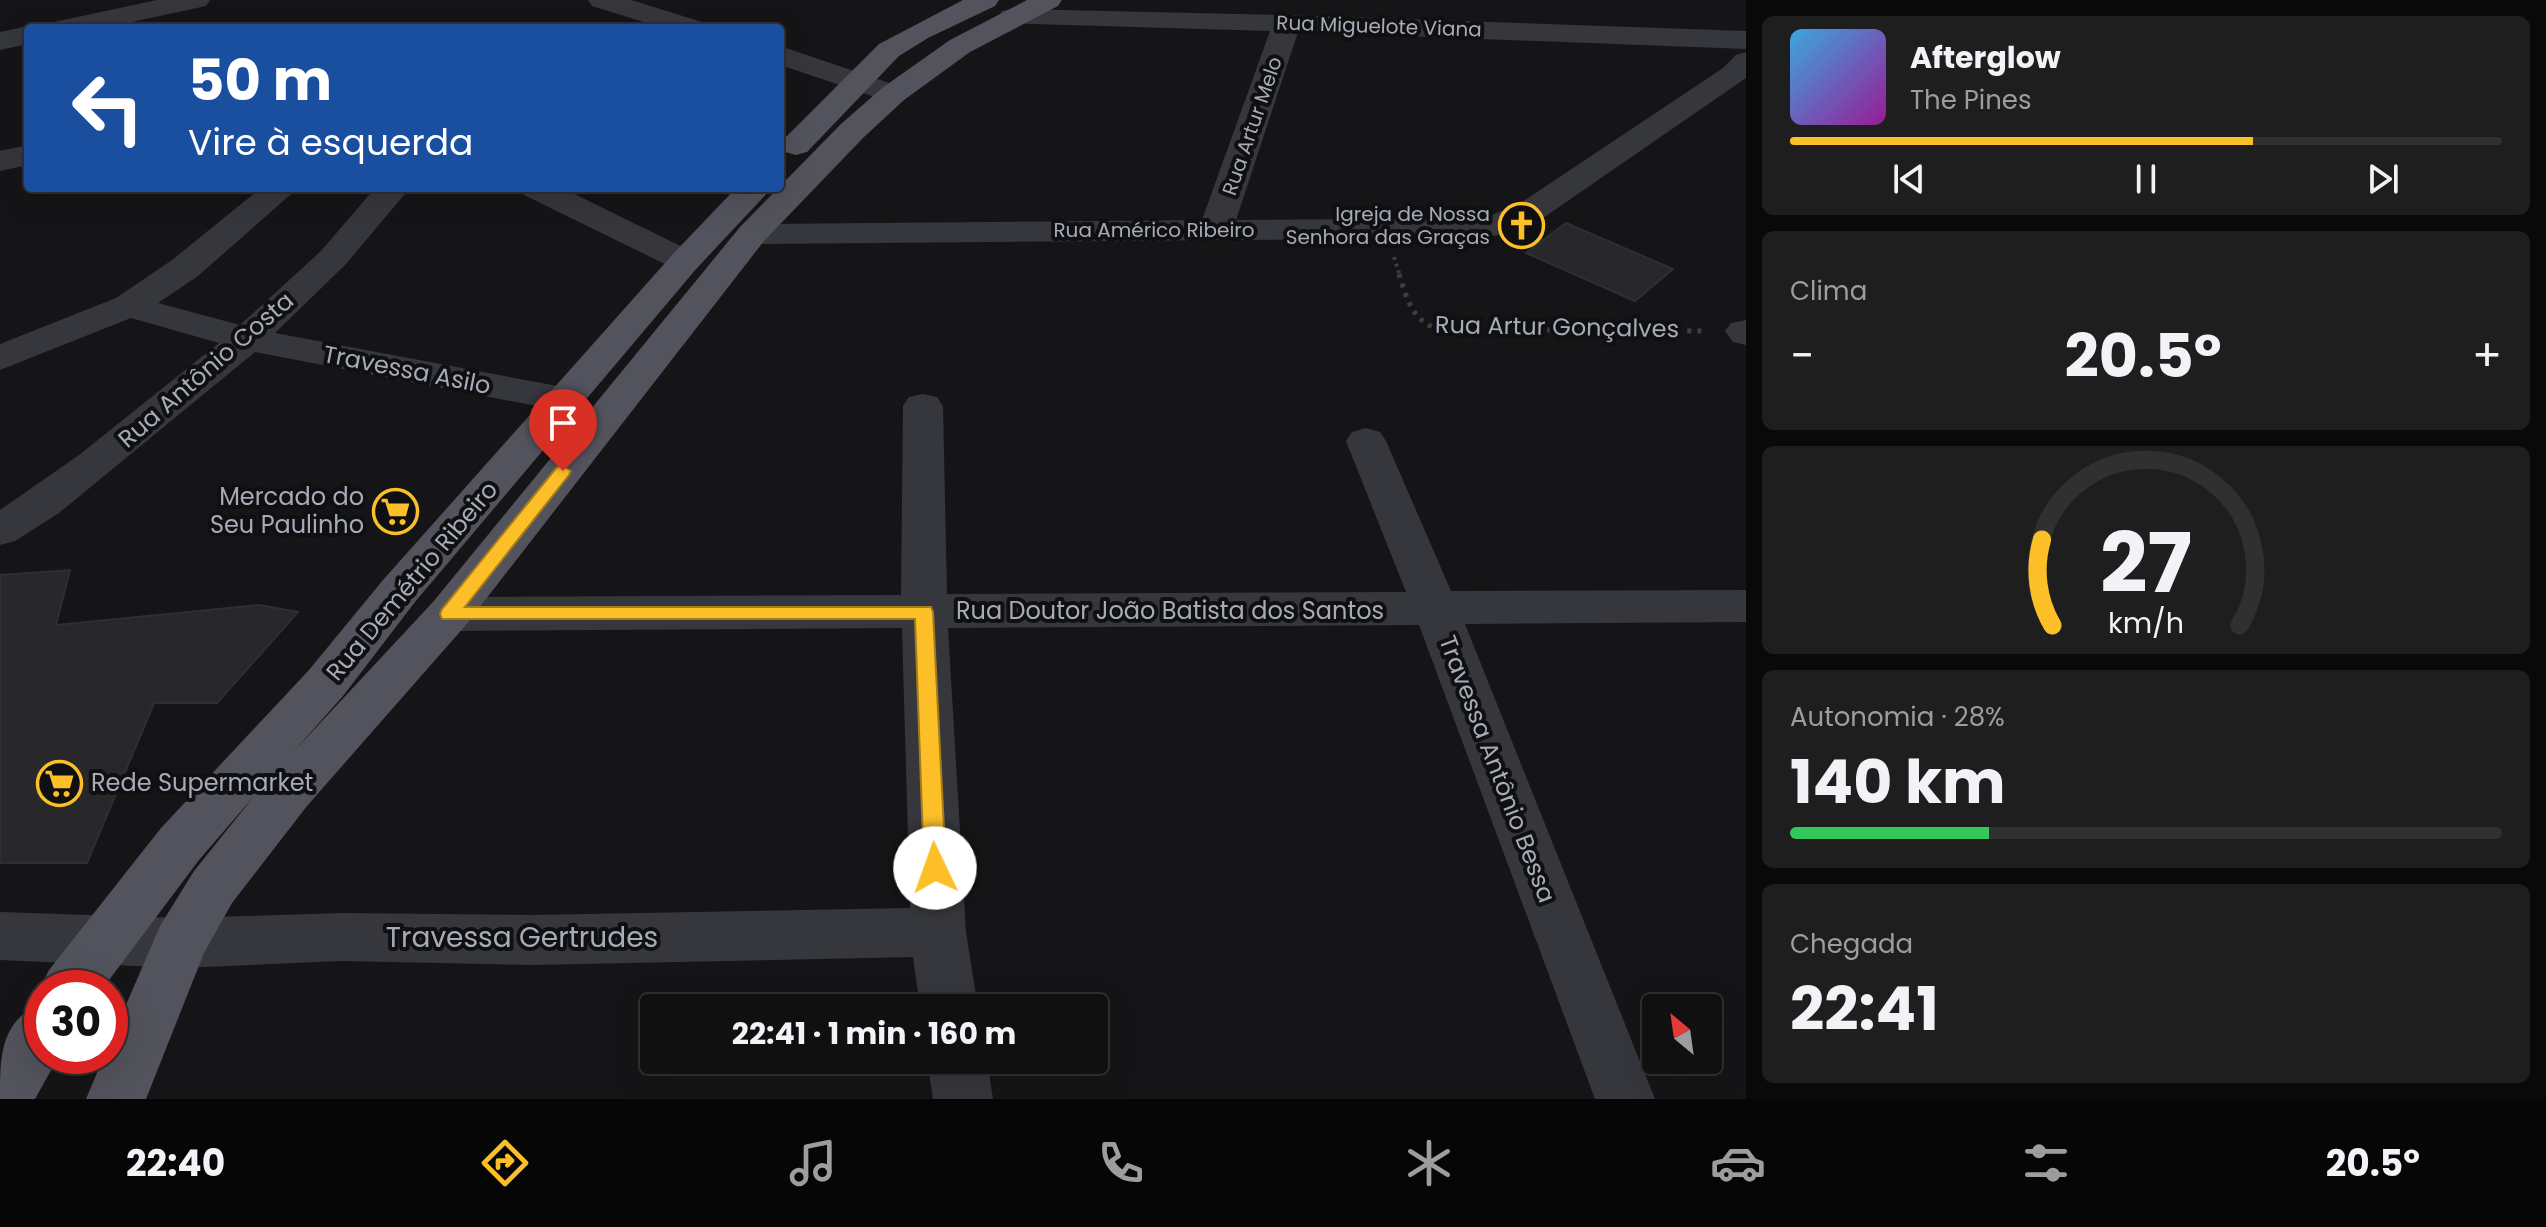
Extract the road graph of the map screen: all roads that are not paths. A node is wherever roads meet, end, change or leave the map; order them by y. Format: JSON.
{"nodes":[{"id":1,"x":196,"y":0,"type":"edge"},
{"id":2,"x":602,"y":0,"type":"edge"},
{"id":3,"x":1048,"y":0,"type":"edge"},
{"id":4,"x":998,"y":9,"type":"edge"},
{"id":5,"x":1287,"y":23,"type":"junction"},
{"id":6,"x":83,"y":24,"type":"edge"},
{"id":7,"x":678,"y":24,"type":"edge"},
{"id":8,"x":24,"y":36,"type":"edge"},
{"id":9,"x":1746,"y":40,"type":"edge"},
{"id":10,"x":0,"y":41,"type":"edge"},
{"id":11,"x":784,"y":56,"type":"edge"},
{"id":12,"x":1746,"y":61,"type":"edge"},
{"id":13,"x":877,"y":88,"type":"junction"},
{"id":14,"x":24,"y":156,"type":"edge"},
{"id":15,"x":784,"y":159,"type":"edge"},
{"id":16,"x":0,"y":161,"type":"edge"},
{"id":17,"x":276,"y":192,"type":"edge"},
{"id":18,"x":390,"y":192,"type":"edge"},
{"id":19,"x":544,"y":192,"type":"edge"},
{"id":20,"x":751,"y":192,"type":"edge"},
{"id":21,"x":1216,"y":229,"type":"junction"},
{"id":22,"x":752,"y":234,"type":"junction"},
{"id":23,"x":685,"y":261,"type":"junction"},
{"id":24,"x":129,"y":306,"type":"junction"},
{"id":25,"x":247,"y":339,"type":"junction"},
{"id":26,"x":0,"y":358,"type":"edge"},
{"id":27,"x":568,"y":400,"type":"junction"},
{"id":28,"x":923,"y":406,"type":"dead end"},
{"id":29,"x":1366,"y":441,"type":"dead end"},
{"id":30,"x":0,"y":530,"type":"edge"},
{"id":31,"x":1746,"y":606,"type":"edge"},
{"id":32,"x":1436,"y":609,"type":"junction"},
{"id":33,"x":924,"y":612,"type":"junction"},
{"id":34,"x":449,"y":614,"type":"junction"},
{"id":35,"x":938,"y":932,"type":"junction"},
{"id":36,"x":0,"y":936,"type":"edge"},
{"id":37,"x":105,"y":942,"type":"junction"},
{"id":38,"x":180,"y":943,"type":"junction"},
{"id":39,"x":83,"y":970,"type":"edge"},
{"id":40,"x":947,"y":994,"type":"edge"},
{"id":41,"x":24,"y":1061,"type":"edge"},
{"id":42,"x":959,"y":1074,"type":"edge"},
{"id":43,"x":2,"y":1099,"type":"edge"},
{"id":44,"x":116,"y":1099,"type":"edge"},
{"id":45,"x":963,"y":1099,"type":"edge"},
{"id":46,"x":1625,"y":1099,"type":"edge"}],
"edges":[{"from":1,"to":6,"type":"street"},
{"from":2,"to":7,"type":"street"},
{"from":3,"to":4,"type":"main road"},
{"from":4,"to":5,"type":"street","name":"Rua Miguelote Viana"},
{"from":4,"to":13,"type":"main road"},
{"from":5,"to":9,"type":"street","name":"Rua Miguelote Viana"},
{"from":5,"to":21,"type":"street","name":"Rua Artur Melo"},
{"from":8,"to":10,"type":"street"},
{"from":11,"to":13,"type":"street"},
{"from":12,"to":21,"type":"street","name":"Rua Américo Ribeiro"},
{"from":13,"to":15,"type":"main road"},
{"from":13,"to":22,"type":"main road"},
{"from":14,"to":16,"type":"street"},
{"from":17,"to":24,"type":"street"},
{"from":18,"to":25,"type":"street","name":"Rua Antônio Costa"},
{"from":19,"to":23,"type":"street"},
{"from":20,"to":23,"type":"main road","name":"Rua Demétrio Ribeiro"},
{"from":21,"to":22,"type":"street","name":"Rua Américo Ribeiro"},
{"from":22,"to":34,"type":"main road"},
{"from":23,"to":27,"type":"main road","name":"Rua Demétrio Ribeiro"},
{"from":24,"to":25,"type":"street","name":"Travessa Asilo"},
{"from":24,"to":26,"type":"street"},
{"from":25,"to":27,"type":"street","name":"Travessa Asilo"},
{"from":25,"to":30,"type":"street","name":"Rua Antônio Costa"},
{"from":27,"to":37,"type":"main road","name":"Rua Demétrio Ribeiro"},
{"from":28,"to":33,"type":"street"},
{"from":29,"to":32,"type":"street","name":"Travessa Antônio Bessa"},
{"from":31,"to":32,"type":"street","name":"Rua Doutor João Batista dos Santos"},
{"from":32,"to":33,"type":"street","name":"Rua Doutor João Batista dos Santos"},
{"from":32,"to":46,"type":"street","name":"Travessa Antônio Bessa"},
{"from":33,"to":34,"type":"street","name":"Rua Doutor João Batista dos Santos"},
{"from":33,"to":35,"type":"street"},
{"from":34,"to":38,"type":"main road"},
{"from":35,"to":38,"type":"street","name":"Travessa Gertrudes"},
{"from":35,"to":40,"type":"street"},
{"from":36,"to":37,"type":"street","name":"Travessa Gertrudes"},
{"from":37,"to":38,"type":"street","name":"Travessa Gertrudes"},
{"from":37,"to":39,"type":"main road","name":"Rua Demétrio Ribeiro"},
{"from":38,"to":44,"type":"main road"},
{"from":41,"to":43,"type":"main road"},
{"from":42,"to":45,"type":"street"}]}
